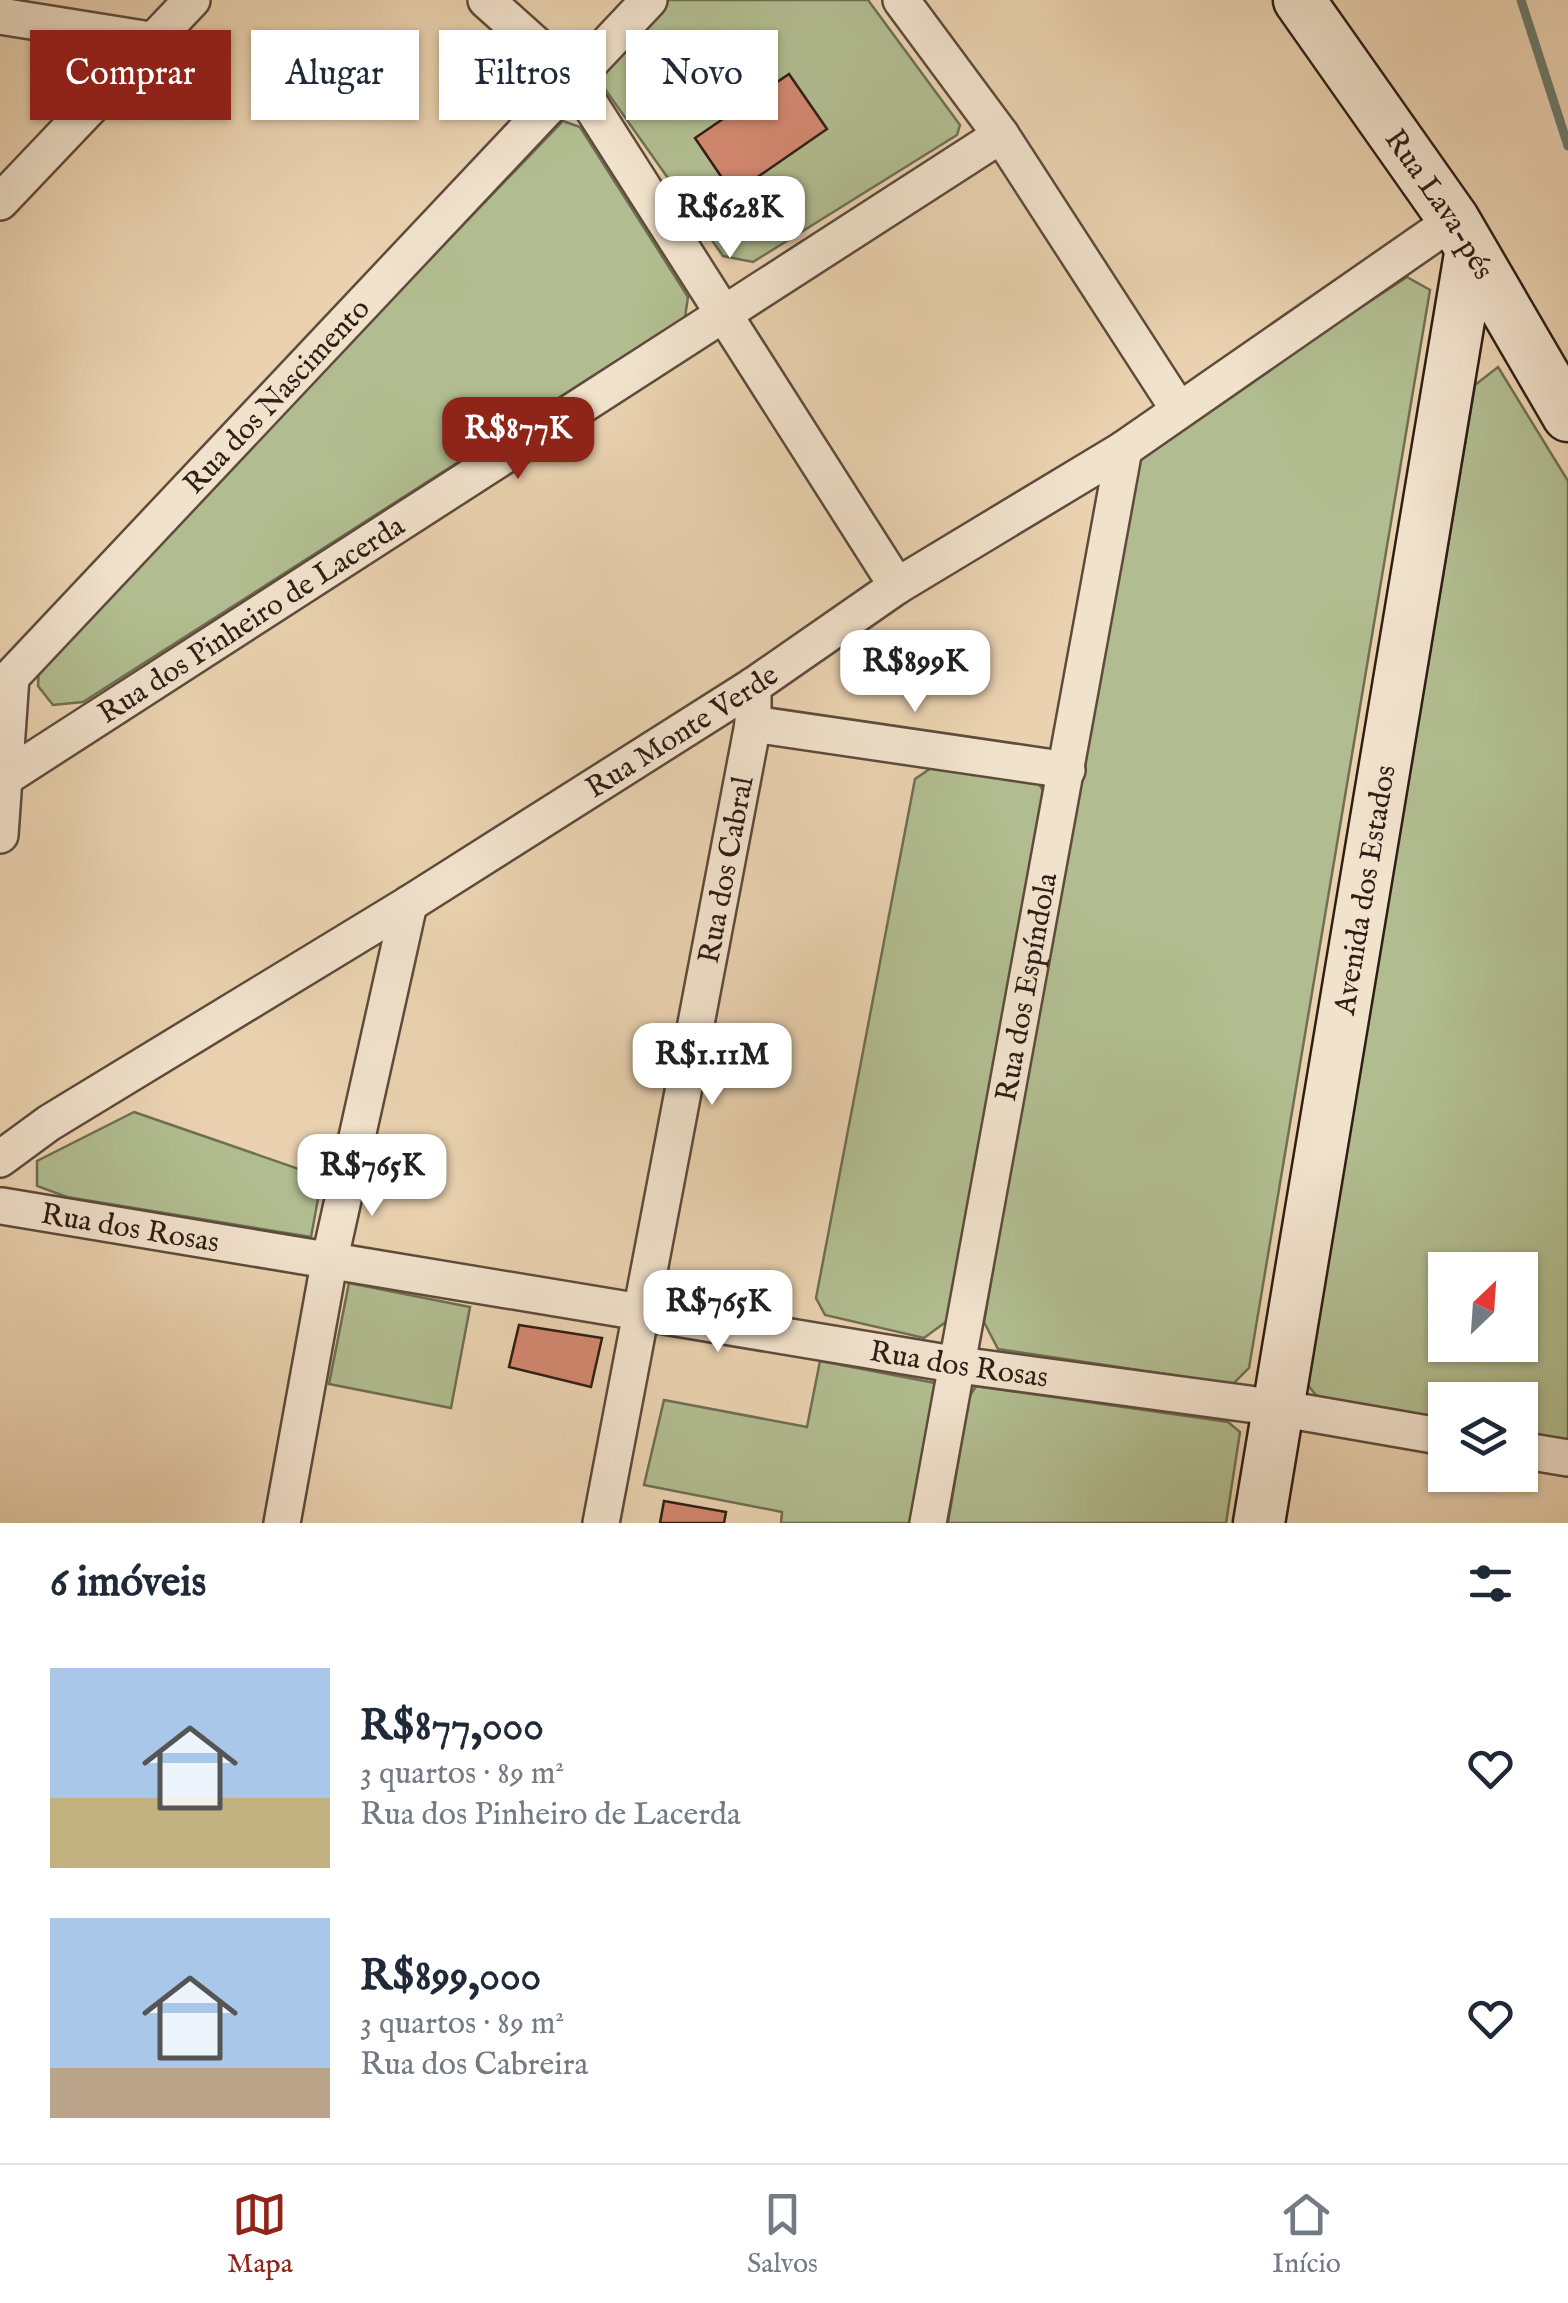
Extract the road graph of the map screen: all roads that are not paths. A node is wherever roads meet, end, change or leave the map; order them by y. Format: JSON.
{"nodes":[{"id":1,"x":192,"y":0,"type":"edge"},
{"id":2,"x":486,"y":0,"type":"edge"},
{"id":3,"x":649,"y":0,"type":"edge"},
{"id":4,"x":900,"y":0,"type":"edge"},
{"id":5,"x":1299,"y":0,"type":"edge"},
{"id":6,"x":0,"y":16,"type":"edge"},
{"id":7,"x":88,"y":30,"type":"edge"},
{"id":8,"x":160,"y":30,"type":"edge"},
{"id":9,"x":519,"y":30,"type":"edge"},
{"id":10,"x":606,"y":45,"type":"edge"},
{"id":11,"x":76,"y":120,"type":"edge"},
{"id":12,"x":535,"y":120,"type":"edge"},
{"id":13,"x":600,"y":120,"type":"edge"},
{"id":14,"x":1001,"y":135,"type":"junction"},
{"id":15,"x":0,"y":202,"type":"edge"},
{"id":16,"x":1462,"y":237,"type":"junction"},
{"id":17,"x":723,"y":310,"type":"junction"},
{"id":18,"x":1179,"y":410,"type":"junction"},
{"id":19,"x":1568,"y":416,"type":"edge"},
{"id":20,"x":1124,"y":449,"type":"junction"},
{"id":21,"x":897,"y":586,"type":"junction"},
{"id":22,"x":753,"y":686,"type":"junction"},
{"id":23,"x":753,"y":724,"type":"junction"},
{"id":24,"x":1067,"y":770,"type":"junction"},
{"id":25,"x":2,"y":779,"type":"junction"},
{"id":26,"x":0,"y":835,"type":"edge"},
{"id":27,"x":409,"y":904,"type":"junction"},
{"id":28,"x":0,"y":1159,"type":"edge"},
{"id":29,"x":1,"y":1210,"type":"edge"},
{"id":30,"x":330,"y":1258,"type":"junction"},
{"id":31,"x":640,"y":1308,"type":"junction"},
{"id":32,"x":960,"y":1365,"type":"junction"},
{"id":33,"x":1278,"y":1408,"type":"junction"},
{"id":34,"x":1428,"y":1434,"type":"edge"},
{"id":35,"x":1538,"y":1453,"type":"edge"},
{"id":36,"x":1568,"y":1458,"type":"edge"},
{"id":37,"x":282,"y":1523,"type":"edge"},
{"id":38,"x":601,"y":1523,"type":"edge"},
{"id":39,"x":928,"y":1523,"type":"edge"},
{"id":40,"x":1259,"y":1523,"type":"edge"}],
"edges":[{"from":1,"to":8,"type":"street"},
{"from":2,"to":9,"type":"street"},
{"from":3,"to":10,"type":"street","name":"Rua dos Nascimento"},
{"from":4,"to":14,"type":"street"},
{"from":5,"to":16,"type":"street","name":"Rua Lava-pés"},
{"from":6,"to":7,"type":"street"},
{"from":11,"to":15,"type":"street"},
{"from":12,"to":25,"type":"street","name":"Rua dos Nascimento"},
{"from":13,"to":17,"type":"street"},
{"from":14,"to":17,"type":"street","name":"Rua dos Pinheiro de Lacerda"},
{"from":14,"to":18,"type":"street"},
{"from":16,"to":18,"type":"street","name":"Rua Monte Verde"},
{"from":16,"to":19,"type":"street","name":"Rua Lava-pés"},
{"from":16,"to":33,"type":"street","name":"Avenida dos Estados"},
{"from":17,"to":21,"type":"street"},
{"from":17,"to":25,"type":"street","name":"Rua dos Pinheiro de Lacerda"},
{"from":18,"to":20,"type":"street","name":"Rua Monte Verde"},
{"from":20,"to":21,"type":"street","name":"Rua Monte Verde"},
{"from":20,"to":24,"type":"street","name":"Rua dos Espíndola"},
{"from":21,"to":22,"type":"street","name":"Rua Monte Verde"},
{"from":22,"to":23,"type":"street","name":"Rua dos Cabral"},
{"from":22,"to":27,"type":"street","name":"Rua Monte Verde"},
{"from":23,"to":24,"type":"street"},
{"from":23,"to":31,"type":"street","name":"Rua dos Cabral"},
{"from":24,"to":32,"type":"street","name":"Rua dos Espíndola"},
{"from":25,"to":26,"type":"street","name":"Rua dos Nascimento"},
{"from":27,"to":28,"type":"street","name":"Rua Monte Verde"},
{"from":27,"to":30,"type":"street"},
{"from":29,"to":30,"type":"street","name":"Rua dos Rosas"},
{"from":30,"to":31,"type":"street","name":"Rua dos Rosas"},
{"from":30,"to":37,"type":"street"},
{"from":31,"to":32,"type":"street","name":"Rua dos Rosas"},
{"from":31,"to":38,"type":"street","name":"Rua dos Cabral"},
{"from":32,"to":33,"type":"street","name":"Rua dos Rosas"},
{"from":32,"to":39,"type":"street","name":"Rua dos Espíndola"},
{"from":33,"to":34,"type":"street","name":"Rua dos Rosas"},
{"from":33,"to":40,"type":"street","name":"Avenida dos Estados"},
{"from":35,"to":36,"type":"street"}]}
